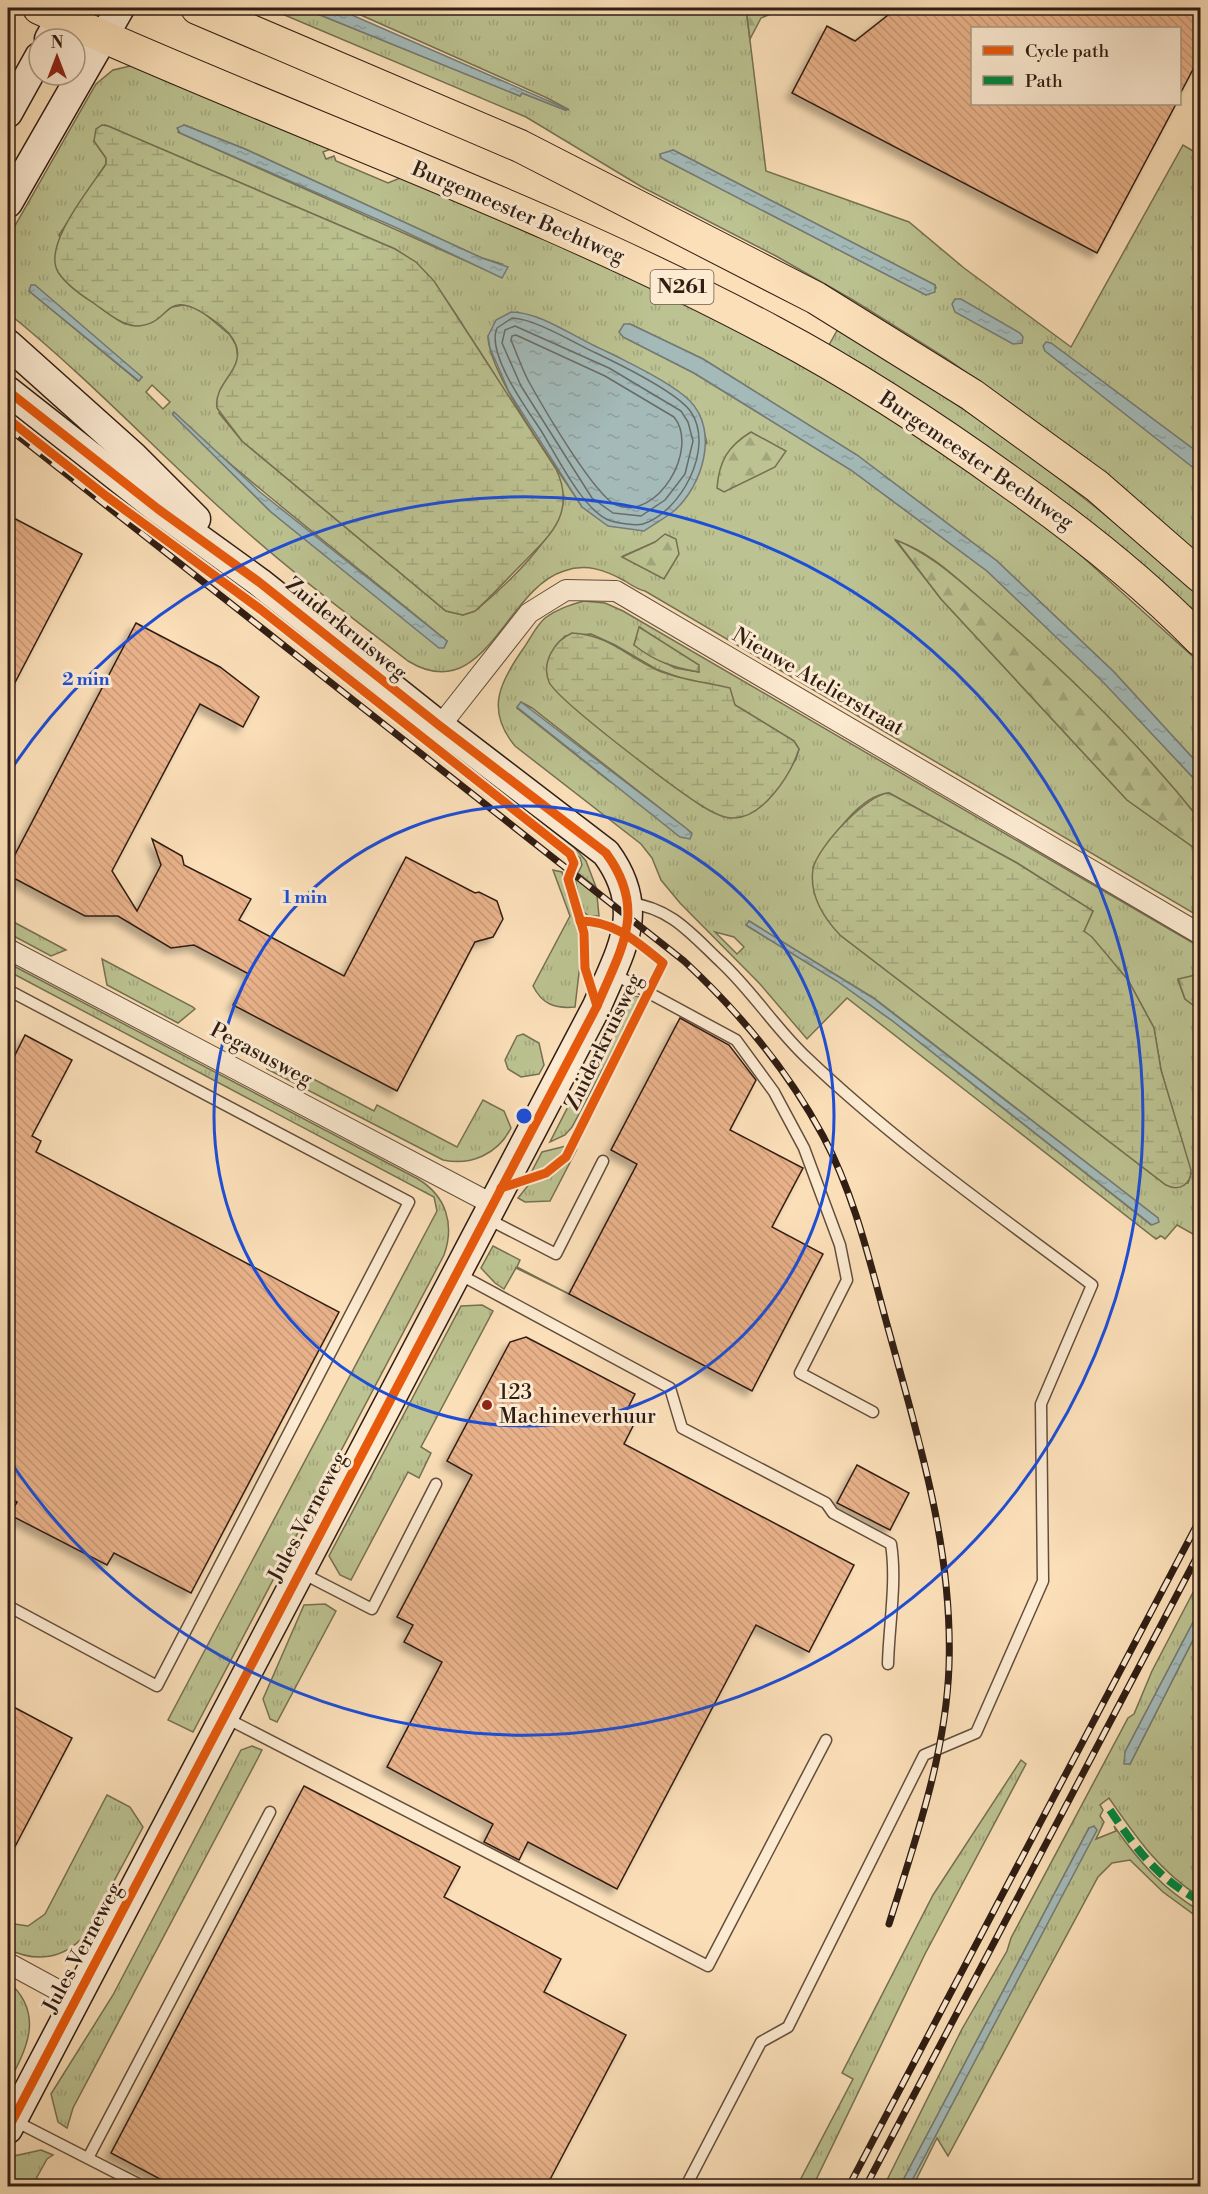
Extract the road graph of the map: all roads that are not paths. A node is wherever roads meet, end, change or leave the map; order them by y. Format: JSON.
{"nodes":[{"id":1,"x":120,"y":8,"type":"edge"},
{"id":2,"x":197,"y":8,"type":"edge"},
{"id":3,"x":54,"y":18,"type":"edge"},
{"id":4,"x":104,"y":36,"type":"junction"},
{"id":5,"x":27,"y":79,"type":"edge"},
{"id":6,"x":8,"y":113,"type":"edge"},
{"id":7,"x":8,"y":203,"type":"edge"},
{"id":8,"x":8,"y":344,"type":"edge"},
{"id":9,"x":8,"y":391,"type":"edge"},
{"id":10,"x":1200,"y":576,"type":"edge"},
{"id":11,"x":259,"y":582,"type":"junction"},
{"id":12,"x":1200,"y":640,"type":"edge"},
{"id":13,"x":440,"y":726,"type":"junction"},
{"id":14,"x":629,"y":910,"type":"junction"},
{"id":15,"x":1200,"y":934,"type":"edge"},
{"id":16,"x":8,"y":948,"type":"edge"},
{"id":17,"x":611,"y":973,"type":"junction"},
{"id":18,"x":8,"y":990,"type":"edge"},
{"id":19,"x":603,"y":1161,"type":"dead end"},
{"id":20,"x":489,"y":1210,"type":"junction"},
{"id":21,"x":456,"y":1273,"type":"junction"},
{"id":22,"x":873,"y":1412,"type":"dead end"},
{"id":23,"x":436,"y":1484,"type":"dead end"},
{"id":24,"x":300,"y":1572,"type":"junction"},
{"id":25,"x":8,"y":1606,"type":"edge"},
{"id":26,"x":888,"y":1664,"type":"dead end"},
{"id":27,"x":224,"y":1717,"type":"junction"},
{"id":28,"x":826,"y":1740,"type":"dead end"},
{"id":29,"x":270,"y":1812,"type":"dead end"},
{"id":30,"x":8,"y":1963,"type":"edge"},
{"id":31,"x":76,"y":2000,"type":"junction"},
{"id":32,"x":10,"y":2124,"type":"edge"},
{"id":33,"x":88,"y":2158,"type":"junction"},
{"id":34,"x":142,"y":2187,"type":"edge"},
{"id":35,"x":686,"y":2187,"type":"edge"}],
"edges":[{"from":1,"to":4,"type":"street"},
{"from":2,"to":10,"type":"main road","number":"N261"},
{"from":3,"to":4,"type":"main road","name":"Burgemeester Bechtweg","number":"N261"},
{"from":4,"to":7,"type":"street"},
{"from":4,"to":12,"type":"main road","name":"Burgemeester Bechtweg","number":"N261"},
{"from":5,"to":6,"type":"street"},
{"from":8,"to":11,"type":"street","name":"Zuiderkruisweg"},
{"from":9,"to":11,"type":"street","name":"Zuiderkruisweg"},
{"from":11,"to":13,"type":"street","name":"Zuiderkruisweg"},
{"from":13,"to":14,"type":"street","name":"Zuiderkruisweg"},
{"from":13,"to":15,"type":"street","name":"Nieuwe Atelierstraat"},
{"from":14,"to":17,"type":"street","name":"Jules Verneweg"},
{"from":14,"to":35,"type":"lane"},
{"from":16,"to":20,"type":"street","name":"Pegasusweg"},
{"from":17,"to":20,"type":"street","name":"Jules Verneweg"},
{"from":17,"to":22,"type":"lane"},
{"from":18,"to":25,"type":"lane"},
{"from":19,"to":20,"type":"lane"},
{"from":20,"to":21,"type":"street","name":"Jules Verneweg"},
{"from":21,"to":24,"type":"street","name":"Jules Verneweg"},
{"from":21,"to":26,"type":"lane"},
{"from":23,"to":24,"type":"lane"},
{"from":24,"to":27,"type":"street","name":"Jules Verneweg"},
{"from":27,"to":28,"type":"lane"},
{"from":27,"to":31,"type":"street","name":"Jules Verneweg"},
{"from":29,"to":33,"type":"lane"},
{"from":30,"to":31,"type":"street"},
{"from":31,"to":32,"type":"street","name":"Jules Verneweg"},
{"from":32,"to":33,"type":"lane"},
{"from":33,"to":34,"type":"lane"}]}
